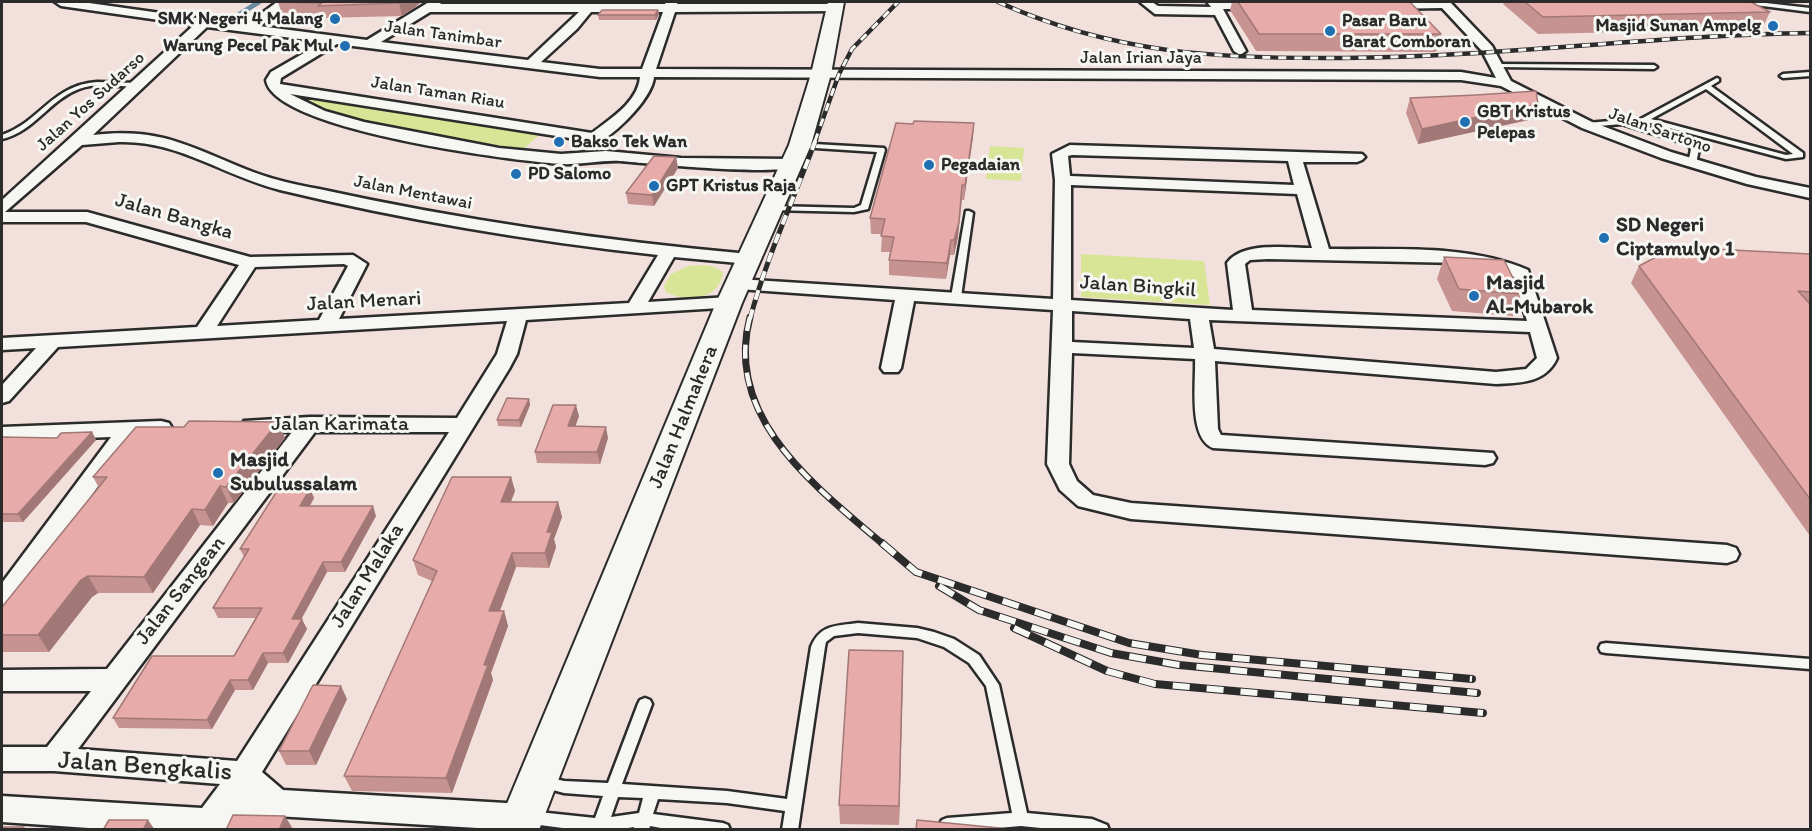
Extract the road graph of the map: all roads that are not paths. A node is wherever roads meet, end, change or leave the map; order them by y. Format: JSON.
{"nodes":[{"id":1,"x":61,"y":2,"type":"edge"},
{"id":2,"x":284,"y":2,"type":"edge"},
{"id":3,"x":1146,"y":2,"type":"edge"},
{"id":4,"x":1747,"y":2,"type":"edge"},
{"id":5,"x":1444,"y":3,"type":"edge"},
{"id":6,"x":433,"y":4,"type":"edge"},
{"id":7,"x":670,"y":5,"type":"edge"},
{"id":8,"x":836,"y":5,"type":"edge"},
{"id":9,"x":1274,"y":5,"type":"edge"},
{"id":10,"x":1377,"y":5,"type":"edge"},
{"id":11,"x":1216,"y":6,"type":"edge"},
{"id":12,"x":587,"y":9,"type":"junction"},
{"id":13,"x":1810,"y":10,"type":"edge"},
{"id":14,"x":204,"y":23,"type":"junction"},
{"id":15,"x":249,"y":28,"type":"junction"},
{"id":16,"x":338,"y":38,"type":"junction"},
{"id":17,"x":370,"y":43,"type":"junction"},
{"id":18,"x":1240,"y":51,"type":"dead end"},
{"id":19,"x":530,"y":66,"type":"junction"},
{"id":20,"x":1500,"y":66,"type":"junction"},
{"id":21,"x":1654,"y":67,"type":"dead end"},
{"id":22,"x":821,"y":74,"type":"junction"},
{"id":23,"x":1810,"y":74,"type":"edge"},
{"id":24,"x":648,"y":75,"type":"junction"},
{"id":25,"x":1461,"y":75,"type":"junction"},
{"id":26,"x":1783,"y":75,"type":"dead end"},
{"id":27,"x":1717,"y":80,"type":"dead end"},
{"id":28,"x":1505,"y":83,"type":"junction"},
{"id":29,"x":139,"y":85,"type":"junction"},
{"id":30,"x":1707,"y":86,"type":"junction"},
{"id":31,"x":274,"y":87,"type":"junction"},
{"id":32,"x":1644,"y":119,"type":"junction"},
{"id":33,"x":1634,"y":124,"type":"junction"},
{"id":34,"x":1587,"y":125,"type":"junction"},
{"id":35,"x":2,"y":137,"type":"edge"},
{"id":36,"x":596,"y":138,"type":"junction"},
{"id":37,"x":78,"y":141,"type":"junction"},
{"id":38,"x":796,"y":155,"type":"junction"},
{"id":39,"x":606,"y":156,"type":"junction"},
{"id":40,"x":1294,"y":157,"type":"junction"},
{"id":41,"x":1357,"y":157,"type":"dead end"},
{"id":42,"x":562,"y":159,"type":"junction"},
{"id":43,"x":1692,"y":164,"type":"junction"},
{"id":44,"x":1063,"y":180,"type":"junction"},
{"id":45,"x":1304,"y":190,"type":"junction"},
{"id":46,"x":1810,"y":193,"type":"edge"},
{"id":47,"x":2,"y":208,"type":"edge"},
{"id":48,"x":773,"y":208,"type":"junction"},
{"id":49,"x":969,"y":213,"type":"dead end"},
{"id":50,"x":2,"y":217,"type":"edge"},
{"id":51,"x":668,"y":253,"type":"junction"},
{"id":52,"x":1322,"y":253,"type":"junction"},
{"id":53,"x":249,"y":262,"type":"junction"},
{"id":54,"x":739,"y":282,"type":"junction"},
{"id":55,"x":906,"y":293,"type":"junction"},
{"id":56,"x":956,"y":297,"type":"junction"},
{"id":57,"x":1063,"y":304,"type":"junction"},
{"id":58,"x":635,"y":308,"type":"junction"},
{"id":59,"x":1198,"y":314,"type":"junction"},
{"id":60,"x":1244,"y":315,"type":"junction"},
{"id":61,"x":518,"y":316,"type":"junction"},
{"id":62,"x":326,"y":326,"type":"junction"},
{"id":63,"x":1537,"y":327,"type":"junction"},
{"id":64,"x":203,"y":333,"type":"junction"},
{"id":65,"x":53,"y":341,"type":"junction"},
{"id":66,"x":2,"y":344,"type":"edge"},
{"id":67,"x":1062,"y":346,"type":"junction"},
{"id":68,"x":1205,"y":354,"type":"junction"},
{"id":69,"x":891,"y":368,"type":"dead end"},
{"id":70,"x":2,"y":397,"type":"edge"},
{"id":71,"x":310,"y":424,"type":"junction"},
{"id":72,"x":462,"y":425,"type":"junction"},
{"id":73,"x":231,"y":426,"type":"edge"},
{"id":74,"x":185,"y":428,"type":"edge"},
{"id":75,"x":128,"y":429,"type":"junction"},
{"id":76,"x":2,"y":434,"type":"edge"},
{"id":77,"x":1485,"y":458,"type":"dead end"},
{"id":78,"x":1727,"y":554,"type":"dead end"},
{"id":79,"x":2,"y":600,"type":"edge"},
{"id":80,"x":1606,"y":648,"type":"dead end"},
{"id":81,"x":1810,"y":663,"type":"edge"},
{"id":82,"x":2,"y":680,"type":"edge"},
{"id":83,"x":114,"y":680,"type":"junction"},
{"id":84,"x":645,"y":704,"type":"dead end"},
{"id":85,"x":2,"y":759,"type":"edge"},
{"id":86,"x":54,"y":759,"type":"junction"},
{"id":87,"x":245,"y":774,"type":"junction"},
{"id":88,"x":538,"y":781,"type":"junction"},
{"id":89,"x":612,"y":791,"type":"junction"},
{"id":90,"x":652,"y":794,"type":"junction"},
{"id":91,"x":276,"y":803,"type":"junction"},
{"id":92,"x":793,"y":806,"type":"junction"},
{"id":93,"x":2,"y":809,"type":"edge"},
{"id":94,"x":1022,"y":819,"type":"junction"},
{"id":95,"x":520,"y":824,"type":"edge"},
{"id":96,"x":642,"y":824,"type":"edge"},
{"id":97,"x":600,"y":825,"type":"junction"},
{"id":98,"x":207,"y":826,"type":"edge"},
{"id":99,"x":933,"y":826,"type":"edge"},
{"id":100,"x":723,"y":830,"type":"edge"},
{"id":101,"x":790,"y":830,"type":"edge"},
{"id":102,"x":1101,"y":830,"type":"edge"}],
"edges":[{"from":1,"to":14,"type":"street","name":"Jalan Tanimbar"},
{"from":2,"to":15,"type":"street"},
{"from":3,"to":11,"type":"street"},
{"from":4,"to":13,"type":"lane"},
{"from":5,"to":10,"type":"street"},
{"from":5,"to":20,"type":"street"},
{"from":6,"to":12,"type":"street"},
{"from":6,"to":17,"type":"street"},
{"from":7,"to":8,"type":"street"},
{"from":7,"to":12,"type":"street"},
{"from":7,"to":24,"type":"street"},
{"from":8,"to":22,"type":"street","name":"Jalan Halmahera"},
{"from":9,"to":11,"type":"street"},
{"from":11,"to":18,"type":"street"},
{"from":12,"to":19,"type":"street"},
{"from":14,"to":15,"type":"street","name":"Jalan Tanimbar"},
{"from":14,"to":29,"type":"street","name":"Jalan Yos Sudarso"},
{"from":15,"to":16,"type":"street","name":"Jalan Tanimbar"},
{"from":16,"to":17,"type":"street","name":"Jalan Tanimbar"},
{"from":16,"to":31,"type":"street"},
{"from":17,"to":19,"type":"street","name":"Jalan Tanimbar"},
{"from":19,"to":24,"type":"street","name":"Jalan Tanimbar"},
{"from":20,"to":21,"type":"lane"},
{"from":20,"to":25,"type":"street","name":"Jalan Irian Jaya"},
{"from":20,"to":28,"type":"street"},
{"from":22,"to":24,"type":"street","name":"Jalan Tanimbar"},
{"from":22,"to":25,"type":"street","name":"Jalan Irian Jaya"},
{"from":22,"to":38,"type":"street","name":"Jalan Halmahera"},
{"from":23,"to":26,"type":"lane"},
{"from":24,"to":36,"type":"street"},
{"from":25,"to":28,"type":"street","name":"Jalan Irian Jaya"},
{"from":27,"to":30,"type":"lane"},
{"from":28,"to":34,"type":"street","name":"Jalan Sartono"},
{"from":29,"to":35,"type":"lane"},
{"from":29,"to":37,"type":"street","name":"Jalan Yos Sudarso"},
{"from":30,"to":32,"type":"lane"},
{"from":30,"to":32,"type":"lane"},
{"from":31,"to":36,"type":"street","name":"Jalan Taman Riau"},
{"from":31,"to":42,"type":"street"},
{"from":32,"to":33,"type":"lane"},
{"from":33,"to":34,"type":"lane"},
{"from":33,"to":43,"type":"lane"},
{"from":34,"to":43,"type":"street","name":"Jalan Sartono"},
{"from":36,"to":39,"type":"street"},
{"from":36,"to":42,"type":"street"},
{"from":37,"to":47,"type":"street","name":"Jalan Yos Sudarso"},
{"from":37,"to":51,"type":"street","name":"Jalan Mentawai"},
{"from":38,"to":39,"type":"street"},
{"from":38,"to":48,"type":"street","name":"Jalan Halmahera"},
{"from":38,"to":48,"type":"lane"},
{"from":39,"to":42,"type":"street"},
{"from":40,"to":41,"type":"street"},
{"from":40,"to":44,"type":"street"},
{"from":40,"to":45,"type":"street"},
{"from":43,"to":46,"type":"street","name":"Jalan Sartono"},
{"from":44,"to":45,"type":"street"},
{"from":44,"to":57,"type":"street"},
{"from":45,"to":52,"type":"street"},
{"from":48,"to":54,"type":"street","name":"Jalan Halmahera"},
{"from":49,"to":56,"type":"lane"},
{"from":50,"to":53,"type":"street","name":"Jalan Bangka"},
{"from":51,"to":54,"type":"street","name":"Jalan Mentawai"},
{"from":51,"to":58,"type":"street"},
{"from":52,"to":60,"type":"street"},
{"from":52,"to":63,"type":"street"},
{"from":53,"to":62,"type":"street"},
{"from":53,"to":64,"type":"street","name":"Jalan Bangka"},
{"from":54,"to":55,"type":"street","name":"Jalan Bingkil"},
{"from":54,"to":58,"type":"street","name":"Jalan Menari"},
{"from":54,"to":88,"type":"street","name":"Jalan Halmahera"},
{"from":55,"to":56,"type":"street","name":"Jalan Bingkil"},
{"from":55,"to":69,"type":"street"},
{"from":56,"to":57,"type":"street","name":"Jalan Bingkil"},
{"from":57,"to":59,"type":"street","name":"Jalan Bingkil"},
{"from":57,"to":67,"type":"street"},
{"from":58,"to":61,"type":"street","name":"Jalan Menari"},
{"from":59,"to":60,"type":"street","name":"Jalan Bingkil"},
{"from":59,"to":68,"type":"street"},
{"from":60,"to":63,"type":"street","name":"Jalan Bingkil"},
{"from":61,"to":62,"type":"street","name":"Jalan Menari"},
{"from":61,"to":72,"type":"street","name":"Jalan Malaka"},
{"from":62,"to":64,"type":"street","name":"Jalan Menari"},
{"from":63,"to":68,"type":"street"},
{"from":64,"to":65,"type":"street","name":"Jalan Menari"},
{"from":65,"to":66,"type":"street","name":"Jalan Menari"},
{"from":65,"to":70,"type":"street"},
{"from":67,"to":68,"type":"street"},
{"from":67,"to":78,"type":"street"},
{"from":68,"to":77,"type":"street"},
{"from":71,"to":72,"type":"street","name":"Jalan Karimata"},
{"from":71,"to":73,"type":"street","name":"Jalan Karimata"},
{"from":71,"to":83,"type":"street","name":"Jalan Sangean"},
{"from":72,"to":87,"type":"street","name":"Jalan Malaka"},
{"from":74,"to":75,"type":"street"},
{"from":75,"to":76,"type":"street"},
{"from":75,"to":79,"type":"street"},
{"from":80,"to":81,"type":"lane"},
{"from":82,"to":83,"type":"street"},
{"from":83,"to":86,"type":"street","name":"Jalan Sangean"},
{"from":84,"to":89,"type":"lane"},
{"from":85,"to":86,"type":"street","name":"Jalan Bengkalis"},
{"from":86,"to":87,"type":"street","name":"Jalan Bengkalis"},
{"from":87,"to":91,"type":"street","name":"Jalan Bengkalis"},
{"from":87,"to":98,"type":"street","name":"Jalan Malaka"},
{"from":88,"to":89,"type":"lane"},
{"from":88,"to":95,"type":"street","name":"Jalan Halmahera"},
{"from":89,"to":90,"type":"lane"},
{"from":89,"to":97,"type":"lane"},
{"from":90,"to":92,"type":"lane"},
{"from":90,"to":96,"type":"lane"},
{"from":91,"to":95,"type":"street","name":"Jalan Bengkalis"},
{"from":91,"to":98,"type":"street","name":"Jalan Bengkalis"},
{"from":92,"to":94,"type":"lane"},
{"from":92,"to":101,"type":"lane"},
{"from":93,"to":98,"type":"street","name":"Jalan Bengkalis"},
{"from":94,"to":99,"type":"lane"},
{"from":94,"to":102,"type":"lane"},
{"from":95,"to":97,"type":"lane"},
{"from":96,"to":97,"type":"lane"},
{"from":96,"to":100,"type":"lane"}]}
